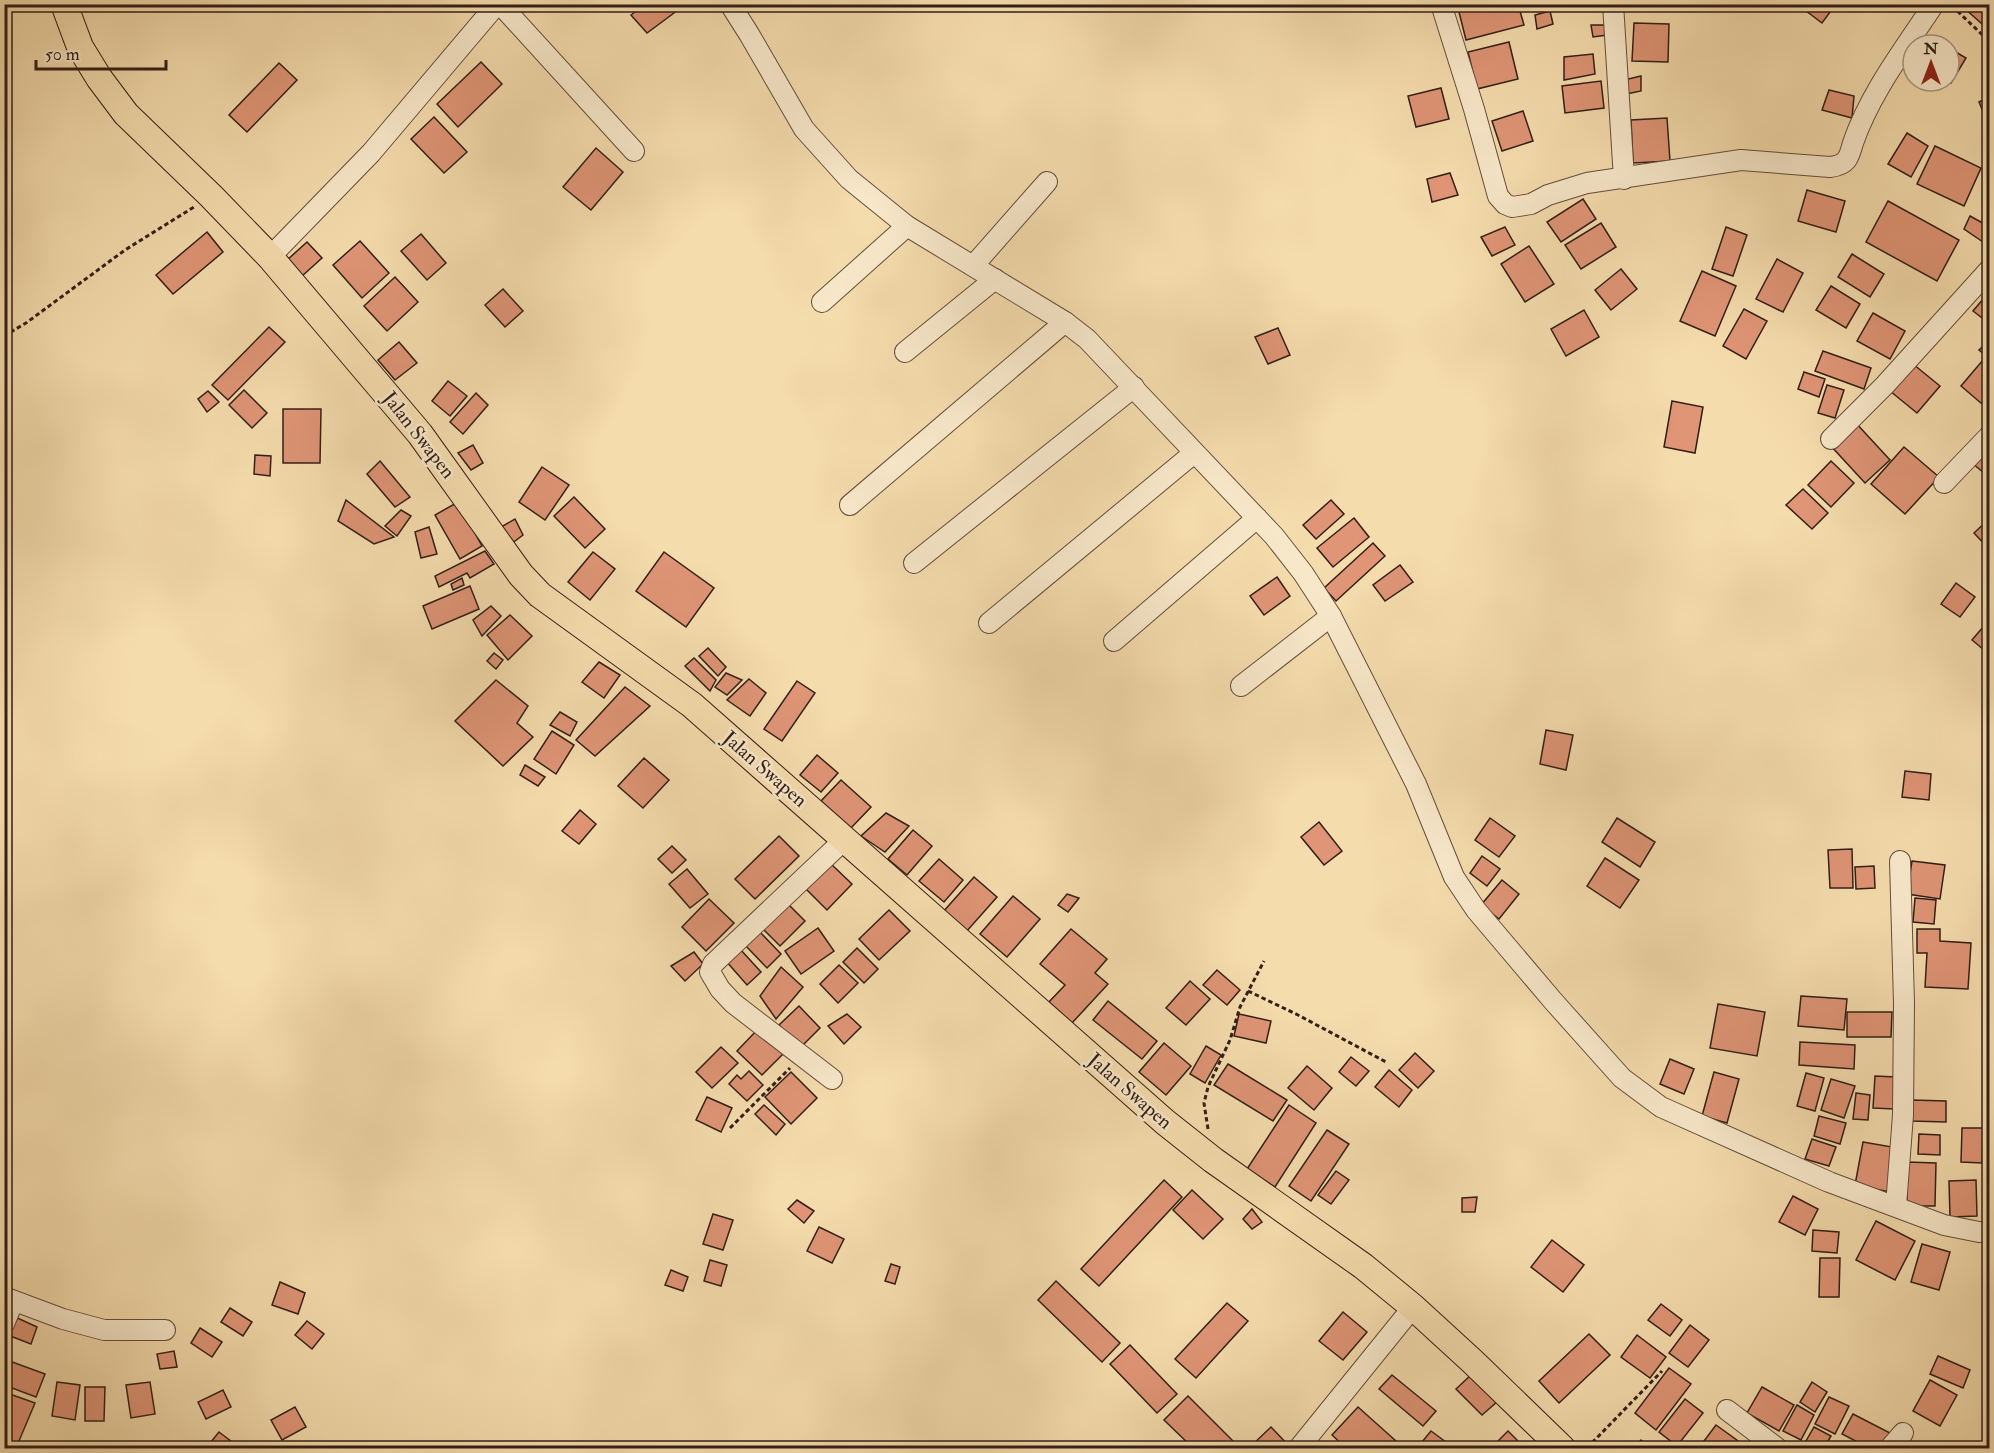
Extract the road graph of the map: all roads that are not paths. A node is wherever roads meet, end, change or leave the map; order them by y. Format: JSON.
{"nodes":[{"id":1,"x":64,"y":4,"type":"edge"},
{"id":2,"x":499,"y":4,"type":"edge"},
{"id":3,"x":730,"y":4,"type":"edge"},
{"id":4,"x":1441,"y":4,"type":"edge"},
{"id":5,"x":1613,"y":4,"type":"edge"},
{"id":6,"x":1934,"y":4,"type":"edge"},
{"id":7,"x":634,"y":151,"type":"dead end"},
{"id":8,"x":1624,"y":179,"type":"junction"},
{"id":9,"x":1047,"y":182,"type":"dead end"},
{"id":10,"x":907,"y":226,"type":"junction"},
{"id":11,"x":270,"y":257,"type":"junction"},
{"id":12,"x":973,"y":266,"type":"junction"},
{"id":13,"x":1989,"y":269,"type":"edge"},
{"id":14,"x":995,"y":279,"type":"junction"},
{"id":15,"x":822,"y":302,"type":"dead end"},
{"id":16,"x":1065,"y":322,"type":"junction"},
{"id":17,"x":905,"y":352,"type":"dead end"},
{"id":18,"x":1134,"y":387,"type":"junction"},
{"id":19,"x":1989,"y":435,"type":"edge"},
{"id":20,"x":1831,"y":439,"type":"dead end"},
{"id":21,"x":1194,"y":453,"type":"junction"},
{"id":22,"x":1944,"y":483,"type":"dead end"},
{"id":23,"x":850,"y":505,"type":"dead end"},
{"id":24,"x":1257,"y":518,"type":"junction"},
{"id":25,"x":914,"y":562,"type":"dead end"},
{"id":26,"x":1331,"y":616,"type":"junction"},
{"id":27,"x":989,"y":623,"type":"dead end"},
{"id":28,"x":1114,"y":641,"type":"dead end"},
{"id":29,"x":1241,"y":686,"type":"dead end"},
{"id":30,"x":844,"y":840,"type":"junction"},
{"id":31,"x":1900,"y":861,"type":"dead end"},
{"id":32,"x":831,"y":1079,"type":"dead end"},
{"id":33,"x":1896,"y":1206,"type":"junction"},
{"id":34,"x":1989,"y":1232,"type":"edge"},
{"id":35,"x":9,"y":1300,"type":"edge"},
{"id":36,"x":1413,"y":1307,"type":"junction"},
{"id":37,"x":4,"y":1324,"type":"edge"},
{"id":38,"x":165,"y":1330,"type":"dead end"},
{"id":39,"x":1727,"y":1410,"type":"dead end"},
{"id":40,"x":1904,"y":1433,"type":"dead end"},
{"id":41,"x":1299,"y":1449,"type":"edge"},
{"id":42,"x":1562,"y":1449,"type":"edge"},
{"id":43,"x":1777,"y":1449,"type":"edge"},
{"id":44,"x":1890,"y":1449,"type":"edge"}],
"edges":[{"from":1,"to":11,"type":"main road","name":"Jalan Swapen"},
{"from":2,"to":7,"type":"street"},
{"from":2,"to":11,"type":"street"},
{"from":3,"to":10,"type":"street"},
{"from":4,"to":8,"type":"street"},
{"from":5,"to":8,"type":"street"},
{"from":6,"to":8,"type":"street"},
{"from":9,"to":12,"type":"street"},
{"from":10,"to":12,"type":"street"},
{"from":10,"to":15,"type":"street"},
{"from":11,"to":30,"type":"main road","name":"Jalan Swapen"},
{"from":12,"to":14,"type":"street"},
{"from":13,"to":20,"type":"street"},
{"from":14,"to":16,"type":"street"},
{"from":14,"to":17,"type":"street"},
{"from":16,"to":18,"type":"street"},
{"from":16,"to":23,"type":"street"},
{"from":18,"to":21,"type":"street"},
{"from":18,"to":25,"type":"street"},
{"from":19,"to":22,"type":"street"},
{"from":21,"to":24,"type":"street"},
{"from":21,"to":27,"type":"street"},
{"from":24,"to":26,"type":"street"},
{"from":24,"to":28,"type":"street"},
{"from":26,"to":29,"type":"street"},
{"from":26,"to":33,"type":"street"},
{"from":30,"to":32,"type":"street"},
{"from":30,"to":36,"type":"main road","name":"Jalan Swapen"},
{"from":31,"to":33,"type":"street"},
{"from":33,"to":34,"type":"street"},
{"from":35,"to":37,"type":"street"},
{"from":35,"to":38,"type":"street"},
{"from":36,"to":41,"type":"street"},
{"from":36,"to":42,"type":"main road","name":"Jalan Swapen"},
{"from":39,"to":43,"type":"street"},
{"from":40,"to":44,"type":"street"}]}
